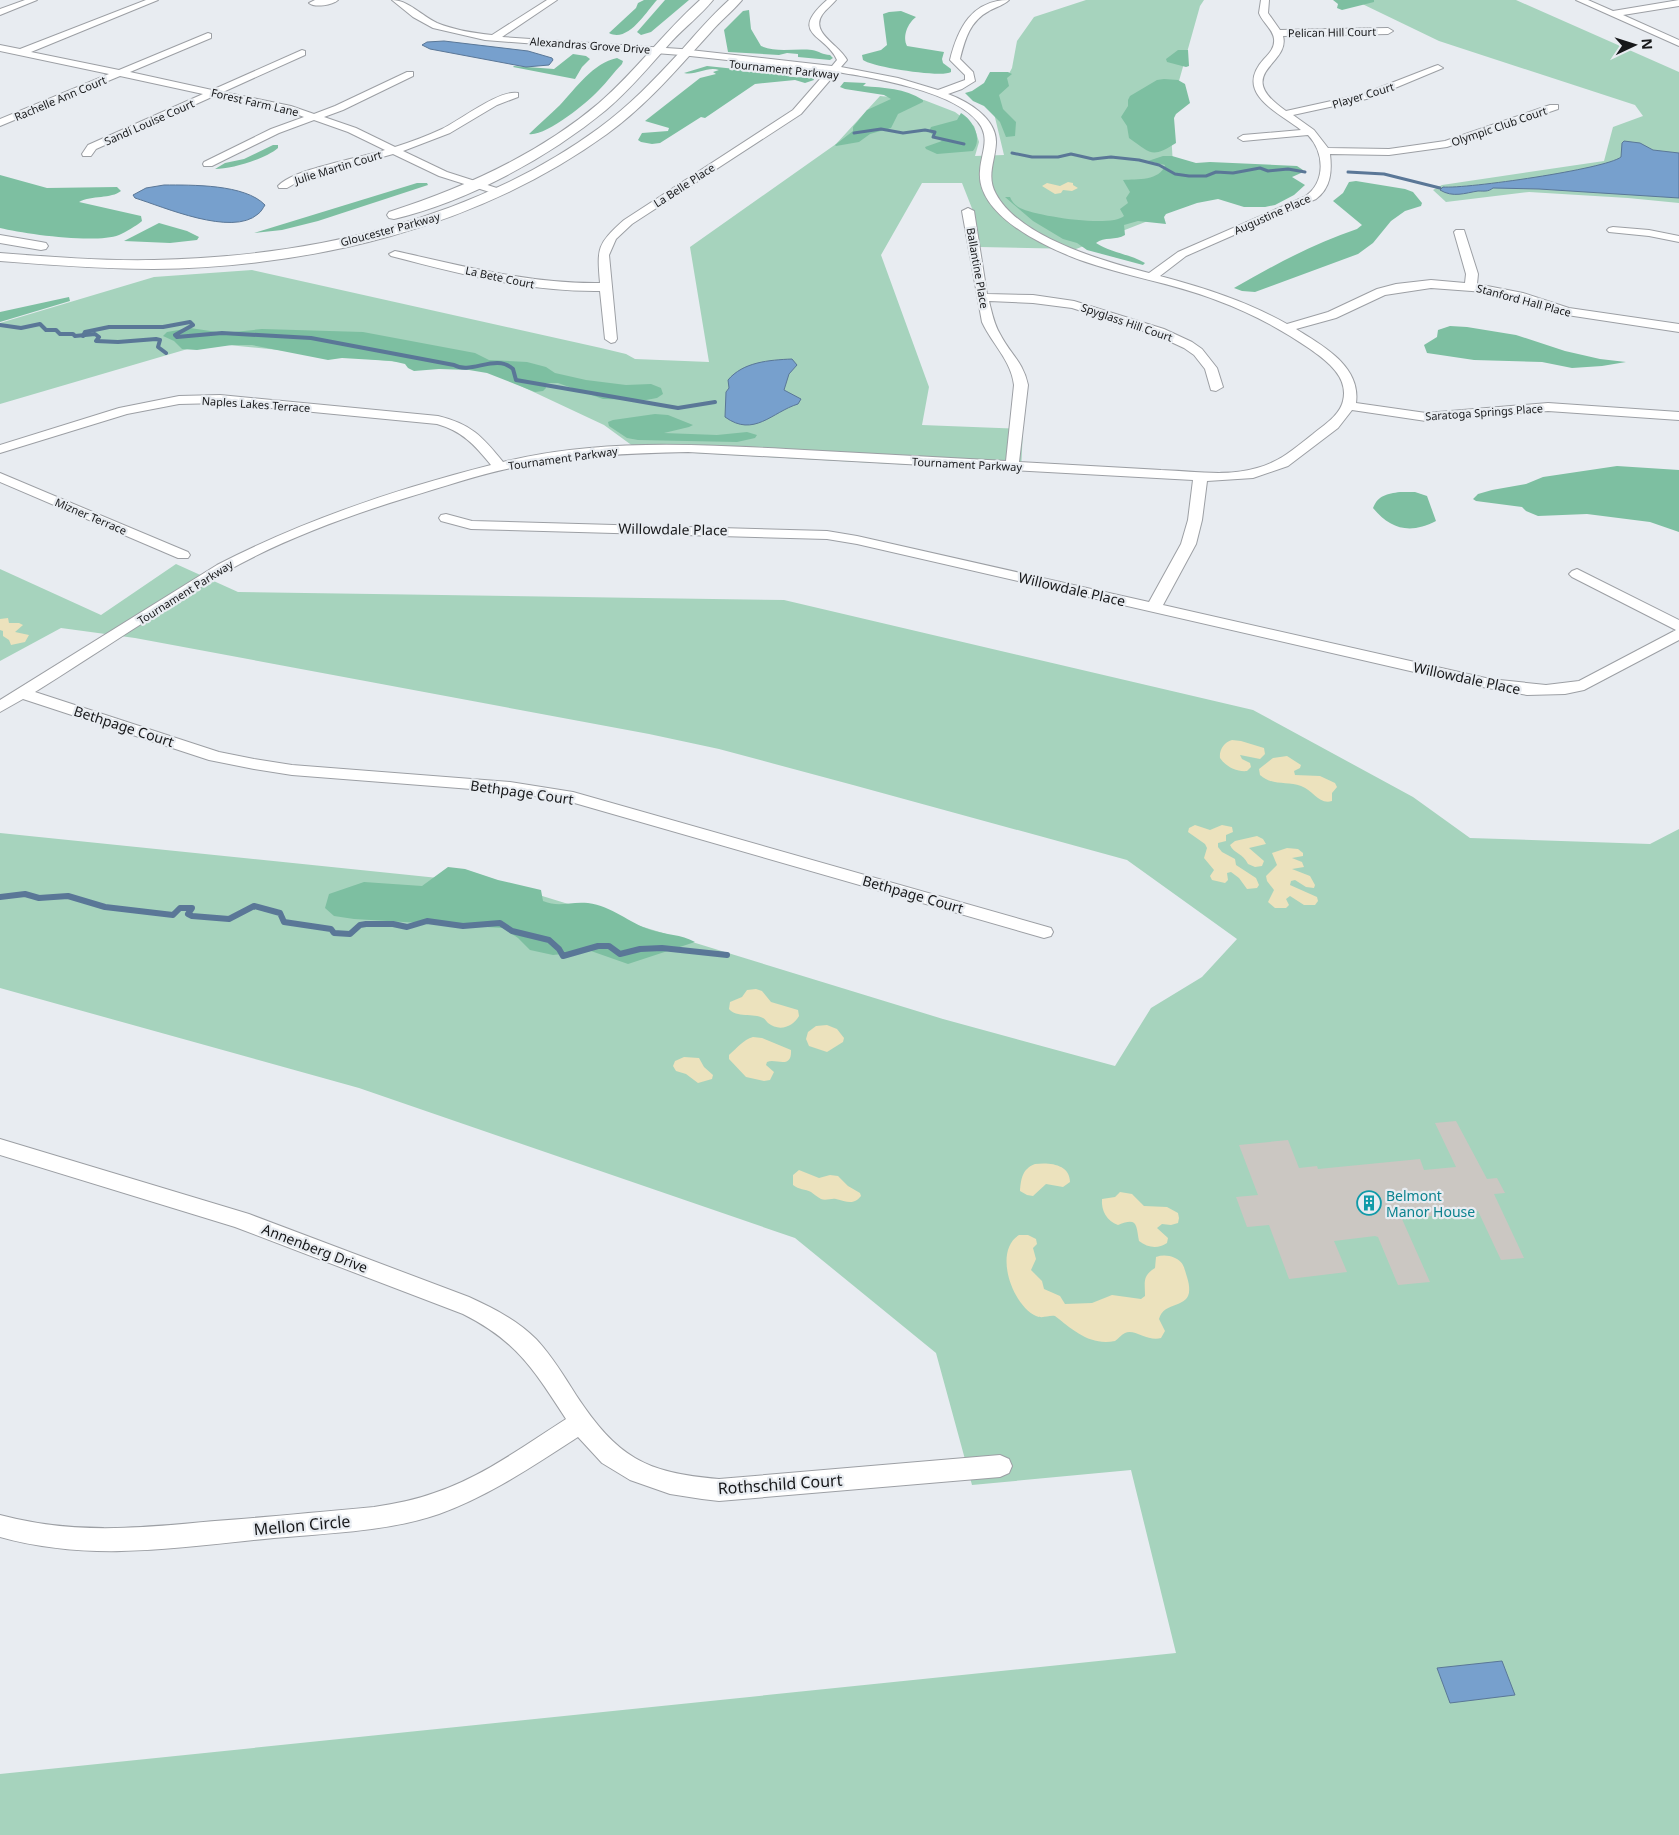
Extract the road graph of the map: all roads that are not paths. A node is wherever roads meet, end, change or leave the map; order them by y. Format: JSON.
{"nodes":[{"id":1,"x":33,"y":0,"type":"edge"},
{"id":2,"x":154,"y":0,"type":"edge"},
{"id":3,"x":334,"y":0,"type":"edge"},
{"id":4,"x":396,"y":0,"type":"edge"},
{"id":5,"x":552,"y":0,"type":"edge"},
{"id":6,"x":707,"y":0,"type":"edge"},
{"id":7,"x":736,"y":0,"type":"edge"},
{"id":8,"x":832,"y":0,"type":"edge"},
{"id":9,"x":1005,"y":0,"type":"edge"},
{"id":10,"x":1265,"y":0,"type":"edge"},
{"id":11,"x":1580,"y":0,"type":"edge"},
{"id":12,"x":313,"y":3,"type":"dead end"},
{"id":13,"x":1679,"y":3,"type":"edge"},
{"id":14,"x":0,"y":12,"type":"edge"},
{"id":15,"x":1613,"y":14,"type":"junction"},
{"id":16,"x":1388,"y":32,"type":"dead end"},
{"id":17,"x":1277,"y":33,"type":"junction"},
{"id":18,"x":208,"y":36,"type":"dead end"},
{"id":19,"x":494,"y":38,"type":"junction"},
{"id":20,"x":1679,"y":42,"type":"edge"},
{"id":21,"x":0,"y":48,"type":"edge"},
{"id":22,"x":22,"y":52,"type":"junction"},
{"id":23,"x":655,"y":52,"type":"junction"},
{"id":24,"x":302,"y":53,"type":"dead end"},
{"id":25,"x":683,"y":55,"type":"junction"},
{"id":26,"x":7,"y":58,"type":"dead end"},
{"id":27,"x":1438,"y":68,"type":"dead end"},
{"id":28,"x":833,"y":71,"type":"junction"},
{"id":29,"x":120,"y":73,"type":"junction"},
{"id":30,"x":410,"y":74,"type":"dead end"},
{"id":31,"x":214,"y":93,"type":"junction"},
{"id":32,"x":939,"y":93,"type":"junction"},
{"id":33,"x":514,"y":95,"type":"dead end"},
{"id":34,"x":1554,"y":107,"type":"dead end"},
{"id":35,"x":1285,"y":114,"type":"junction"},
{"id":36,"x":316,"y":116,"type":"junction"},
{"id":37,"x":0,"y":123,"type":"edge"},
{"id":38,"x":1310,"y":132,"type":"junction"},
{"id":39,"x":1243,"y":138,"type":"dead end"},
{"id":40,"x":393,"y":150,"type":"junction"},
{"id":41,"x":1325,"y":151,"type":"junction"},
{"id":42,"x":87,"y":154,"type":"dead end"},
{"id":43,"x":208,"y":164,"type":"dead end"},
{"id":44,"x":474,"y":184,"type":"junction"},
{"id":45,"x":283,"y":186,"type":"dead end"},
{"id":46,"x":499,"y":192,"type":"junction"},
{"id":47,"x":968,"y":211,"type":"dead end"},
{"id":48,"x":383,"y":218,"type":"dead end"},
{"id":49,"x":1613,"y":230,"type":"dead end"},
{"id":50,"x":1460,"y":232,"type":"dead end"},
{"id":51,"x":1679,"y":239,"type":"edge"},
{"id":52,"x":0,"y":240,"type":"edge"},
{"id":53,"x":50,"y":247,"type":"dead end"},
{"id":54,"x":219,"y":247,"type":"dead end"},
{"id":55,"x":90,"y":250,"type":"dead end"},
{"id":56,"x":148,"y":250,"type":"dead end"},
{"id":57,"x":166,"y":250,"type":"dead end"},
{"id":58,"x":395,"y":254,"type":"dead end"},
{"id":59,"x":0,"y":257,"type":"edge"},
{"id":60,"x":1151,"y":277,"type":"junction"},
{"id":61,"x":606,"y":286,"type":"junction"},
{"id":62,"x":1471,"y":286,"type":"junction"},
{"id":63,"x":982,"y":298,"type":"junction"},
{"id":64,"x":1285,"y":328,"type":"junction"},
{"id":65,"x":1679,"y":328,"type":"edge"},
{"id":66,"x":611,"y":338,"type":"dead end"},
{"id":67,"x":1216,"y":387,"type":"dead end"},
{"id":68,"x":1348,"y":406,"type":"junction"},
{"id":69,"x":1679,"y":416,"type":"edge"},
{"id":70,"x":0,"y":449,"type":"edge"},
{"id":71,"x":1012,"y":466,"type":"junction"},
{"id":72,"x":500,"y":467,"type":"junction"},
{"id":73,"x":1200,"y":476,"type":"junction"},
{"id":74,"x":0,"y":477,"type":"edge"},
{"id":75,"x":446,"y":518,"type":"dead end"},
{"id":76,"x":183,"y":555,"type":"dead end"},
{"id":77,"x":1577,"y":574,"type":"dead end"},
{"id":78,"x":1154,"y":607,"type":"junction"},
{"id":79,"x":1679,"y":626,"type":"edge"},
{"id":80,"x":1679,"y":634,"type":"edge"},
{"id":81,"x":22,"y":694,"type":"junction"},
{"id":82,"x":0,"y":708,"type":"edge"},
{"id":83,"x":1044,"y":932,"type":"dead end"},
{"id":84,"x":0,"y":1147,"type":"edge"},
{"id":85,"x":582,"y":1422,"type":"junction"},
{"id":86,"x":1000,"y":1466,"type":"dead end"},
{"id":87,"x":0,"y":1526,"type":"edge"}],
"edges":[{"from":1,"to":14,"type":"street"},
{"from":2,"to":22,"type":"street"},
{"from":3,"to":12,"type":"street"},
{"from":4,"to":19,"type":"street","name":"Alexandras Grove Drive"},
{"from":5,"to":19,"type":"street"},
{"from":6,"to":23,"type":"main road","name":"Gloucester Parkway"},
{"from":7,"to":25,"type":"main road","name":"Gloucester Parkway"},
{"from":8,"to":28,"type":"street"},
{"from":9,"to":32,"type":"street"},
{"from":10,"to":17,"type":"street"},
{"from":11,"to":15,"type":"street"},
{"from":13,"to":15,"type":"street"},
{"from":15,"to":20,"type":"street"},
{"from":16,"to":17,"type":"street","name":"Pelican Hill Court"},
{"from":17,"to":35,"type":"street"},
{"from":18,"to":29,"type":"street","name":"Rachelle Ann Court"},
{"from":19,"to":23,"type":"street","name":"Alexandras Grove Drive"},
{"from":21,"to":22,"type":"street","name":"Forest Farm Lane"},
{"from":22,"to":26,"type":"street"},
{"from":22,"to":29,"type":"street","name":"Forest Farm Lane"},
{"from":23,"to":25,"type":"street","name":"Alexandras Grove Drive"},
{"from":23,"to":44,"type":"main road","name":"Gloucester Parkway"},
{"from":24,"to":31,"type":"street","name":"Sandi Louise Court"},
{"from":25,"to":28,"type":"street","name":"Tournament Parkway"},
{"from":25,"to":46,"type":"main road","name":"Gloucester Parkway"},
{"from":27,"to":35,"type":"street","name":"Player Court"},
{"from":28,"to":32,"type":"street","name":"Tournament Parkway"},
{"from":28,"to":61,"type":"street","name":"La Belle Place"},
{"from":29,"to":31,"type":"street","name":"Forest Farm Lane"},
{"from":29,"to":37,"type":"street","name":"Rachelle Ann Court"},
{"from":30,"to":36,"type":"street"},
{"from":31,"to":36,"type":"street","name":"Forest Farm Lane"},
{"from":31,"to":42,"type":"street","name":"Sandi Louise Court"},
{"from":32,"to":60,"type":"street","name":"Tournament Parkway"},
{"from":33,"to":40,"type":"street"},
{"from":34,"to":41,"type":"street","name":"Olympic Club Court"},
{"from":35,"to":38,"type":"street"},
{"from":36,"to":40,"type":"street","name":"Forest Farm Lane"},
{"from":36,"to":43,"type":"street"},
{"from":38,"to":39,"type":"street"},
{"from":38,"to":41,"type":"street"},
{"from":40,"to":44,"type":"street","name":"Forest Farm Lane"},
{"from":40,"to":45,"type":"street","name":"Julie Martin Court"},
{"from":41,"to":60,"type":"street","name":"Augustine Place"},
{"from":44,"to":46,"type":"street","name":"Forest Farm Lane"},
{"from":44,"to":48,"type":"main road","name":"Gloucester Parkway"},
{"from":46,"to":59,"type":"main road","name":"Gloucester Parkway"},
{"from":47,"to":63,"type":"street","name":"Ballantine Place"},
{"from":49,"to":51,"type":"street"},
{"from":50,"to":62,"type":"street"},
{"from":52,"to":53,"type":"main road"},
{"from":54,"to":57,"type":"main road"},
{"from":55,"to":56,"type":"main road"},
{"from":58,"to":61,"type":"street","name":"La Bete Court"},
{"from":60,"to":64,"type":"street","name":"Tournament Parkway"},
{"from":61,"to":66,"type":"street","name":"La Belle Place"},
{"from":62,"to":64,"type":"street","name":"Stanford Hall Place"},
{"from":62,"to":65,"type":"street","name":"Stanford Hall Place"},
{"from":63,"to":67,"type":"street","name":"Spyglass Hill Court"},
{"from":63,"to":71,"type":"street","name":"Ballantine Place"},
{"from":64,"to":68,"type":"street","name":"Tournament Parkway"},
{"from":68,"to":69,"type":"street","name":"Saratoga Springs Place"},
{"from":68,"to":73,"type":"street","name":"Tournament Parkway"},
{"from":70,"to":72,"type":"street","name":"Naples Lakes Terrace"},
{"from":71,"to":72,"type":"street","name":"Tournament Parkway"},
{"from":71,"to":73,"type":"street","name":"Tournament Parkway"},
{"from":72,"to":81,"type":"street","name":"Tournament Parkway"},
{"from":73,"to":78,"type":"street"},
{"from":74,"to":76,"type":"street","name":"Mizner Terrace"},
{"from":75,"to":78,"type":"street","name":"Willowdale Place"},
{"from":77,"to":79,"type":"street"},
{"from":78,"to":80,"type":"street","name":"Willowdale Place"},
{"from":81,"to":82,"type":"street","name":"Tournament Parkway"},
{"from":81,"to":83,"type":"street","name":"Bethpage Court"},
{"from":84,"to":85,"type":"street","name":"Annenberg Drive"},
{"from":85,"to":86,"type":"street","name":"Rothschild Court"},
{"from":85,"to":87,"type":"street","name":"Mellon Circle"}]}
